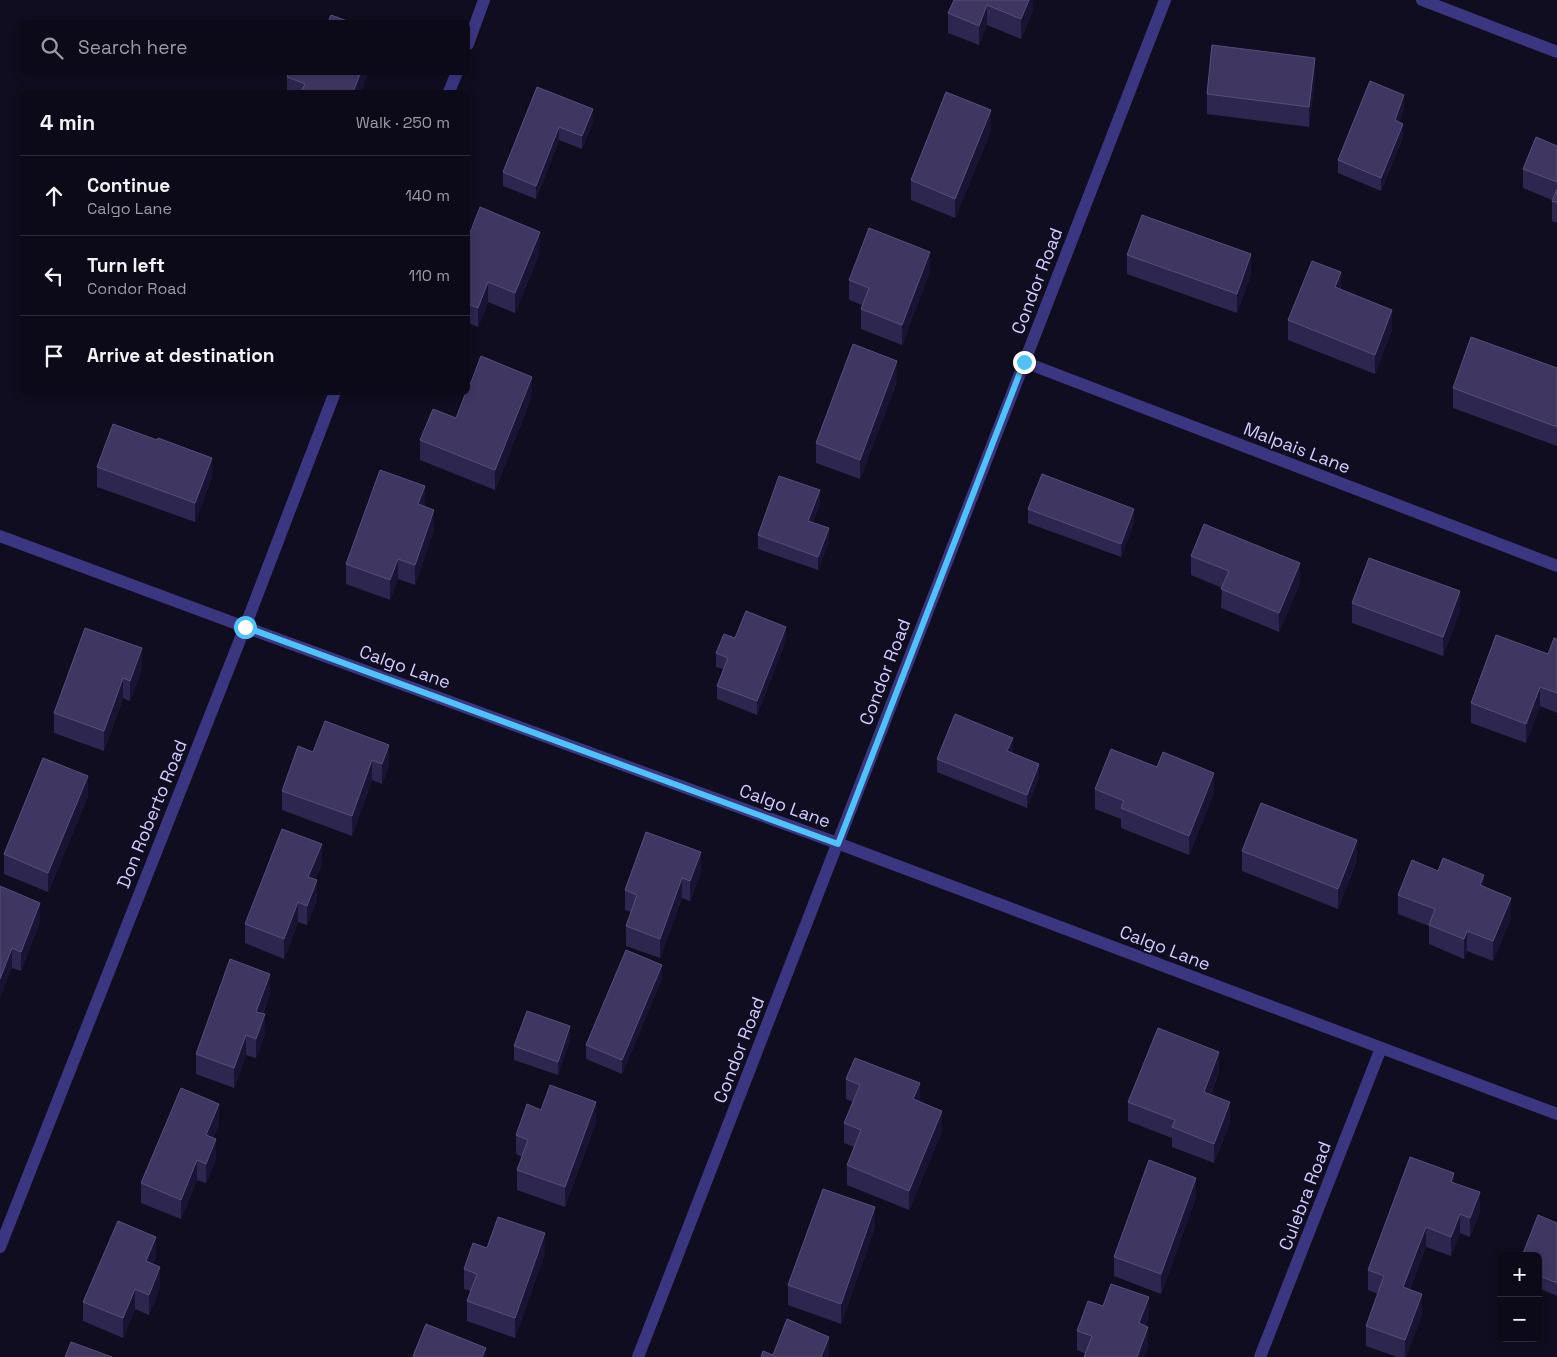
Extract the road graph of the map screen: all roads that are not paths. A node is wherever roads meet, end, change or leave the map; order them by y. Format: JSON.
{"nodes":[{"id":1,"x":484,"y":0,"type":"edge"},
{"id":2,"x":1164,"y":0,"type":"edge"},
{"id":3,"x":1422,"y":0,"type":"edge"},
{"id":4,"x":470,"y":38,"type":"edge"},
{"id":5,"x":1557,"y":52,"type":"edge"},
{"id":6,"x":456,"y":75,"type":"edge"},
{"id":7,"x":450,"y":90,"type":"edge"},
{"id":8,"x":1024,"y":362,"type":"junction"},
{"id":9,"x":334,"y":395,"type":"edge"},
{"id":10,"x":0,"y":536,"type":"edge"},
{"id":11,"x":1557,"y":566,"type":"edge"},
{"id":12,"x":245,"y":627,"type":"junction"},
{"id":13,"x":838,"y":844,"type":"junction"},
{"id":14,"x":1381,"y":1048,"type":"junction"},
{"id":15,"x":1557,"y":1114,"type":"edge"},
{"id":16,"x":0,"y":1247,"type":"edge"},
{"id":17,"x":638,"y":1357,"type":"edge"},
{"id":18,"x":1260,"y":1357,"type":"edge"}],
"edges":[{"from":1,"to":4,"type":"street"},
{"from":2,"to":8,"type":"street","name":"Condor Road"},
{"from":3,"to":5,"type":"street"},
{"from":6,"to":7,"type":"street"},
{"from":8,"to":11,"type":"street","name":"Malpais Lane"},
{"from":8,"to":13,"type":"street","name":"Condor Road"},
{"from":9,"to":12,"type":"street","name":"Don Roberto Road"},
{"from":10,"to":12,"type":"street","name":"Calgo Lane"},
{"from":12,"to":13,"type":"street","name":"Calgo Lane"},
{"from":12,"to":16,"type":"street","name":"Don Roberto Road"},
{"from":13,"to":14,"type":"street","name":"Calgo Lane"},
{"from":13,"to":17,"type":"street","name":"Condor Road"},
{"from":14,"to":15,"type":"street","name":"Calgo Lane"},
{"from":14,"to":18,"type":"street","name":"Culebra Road"}]}
